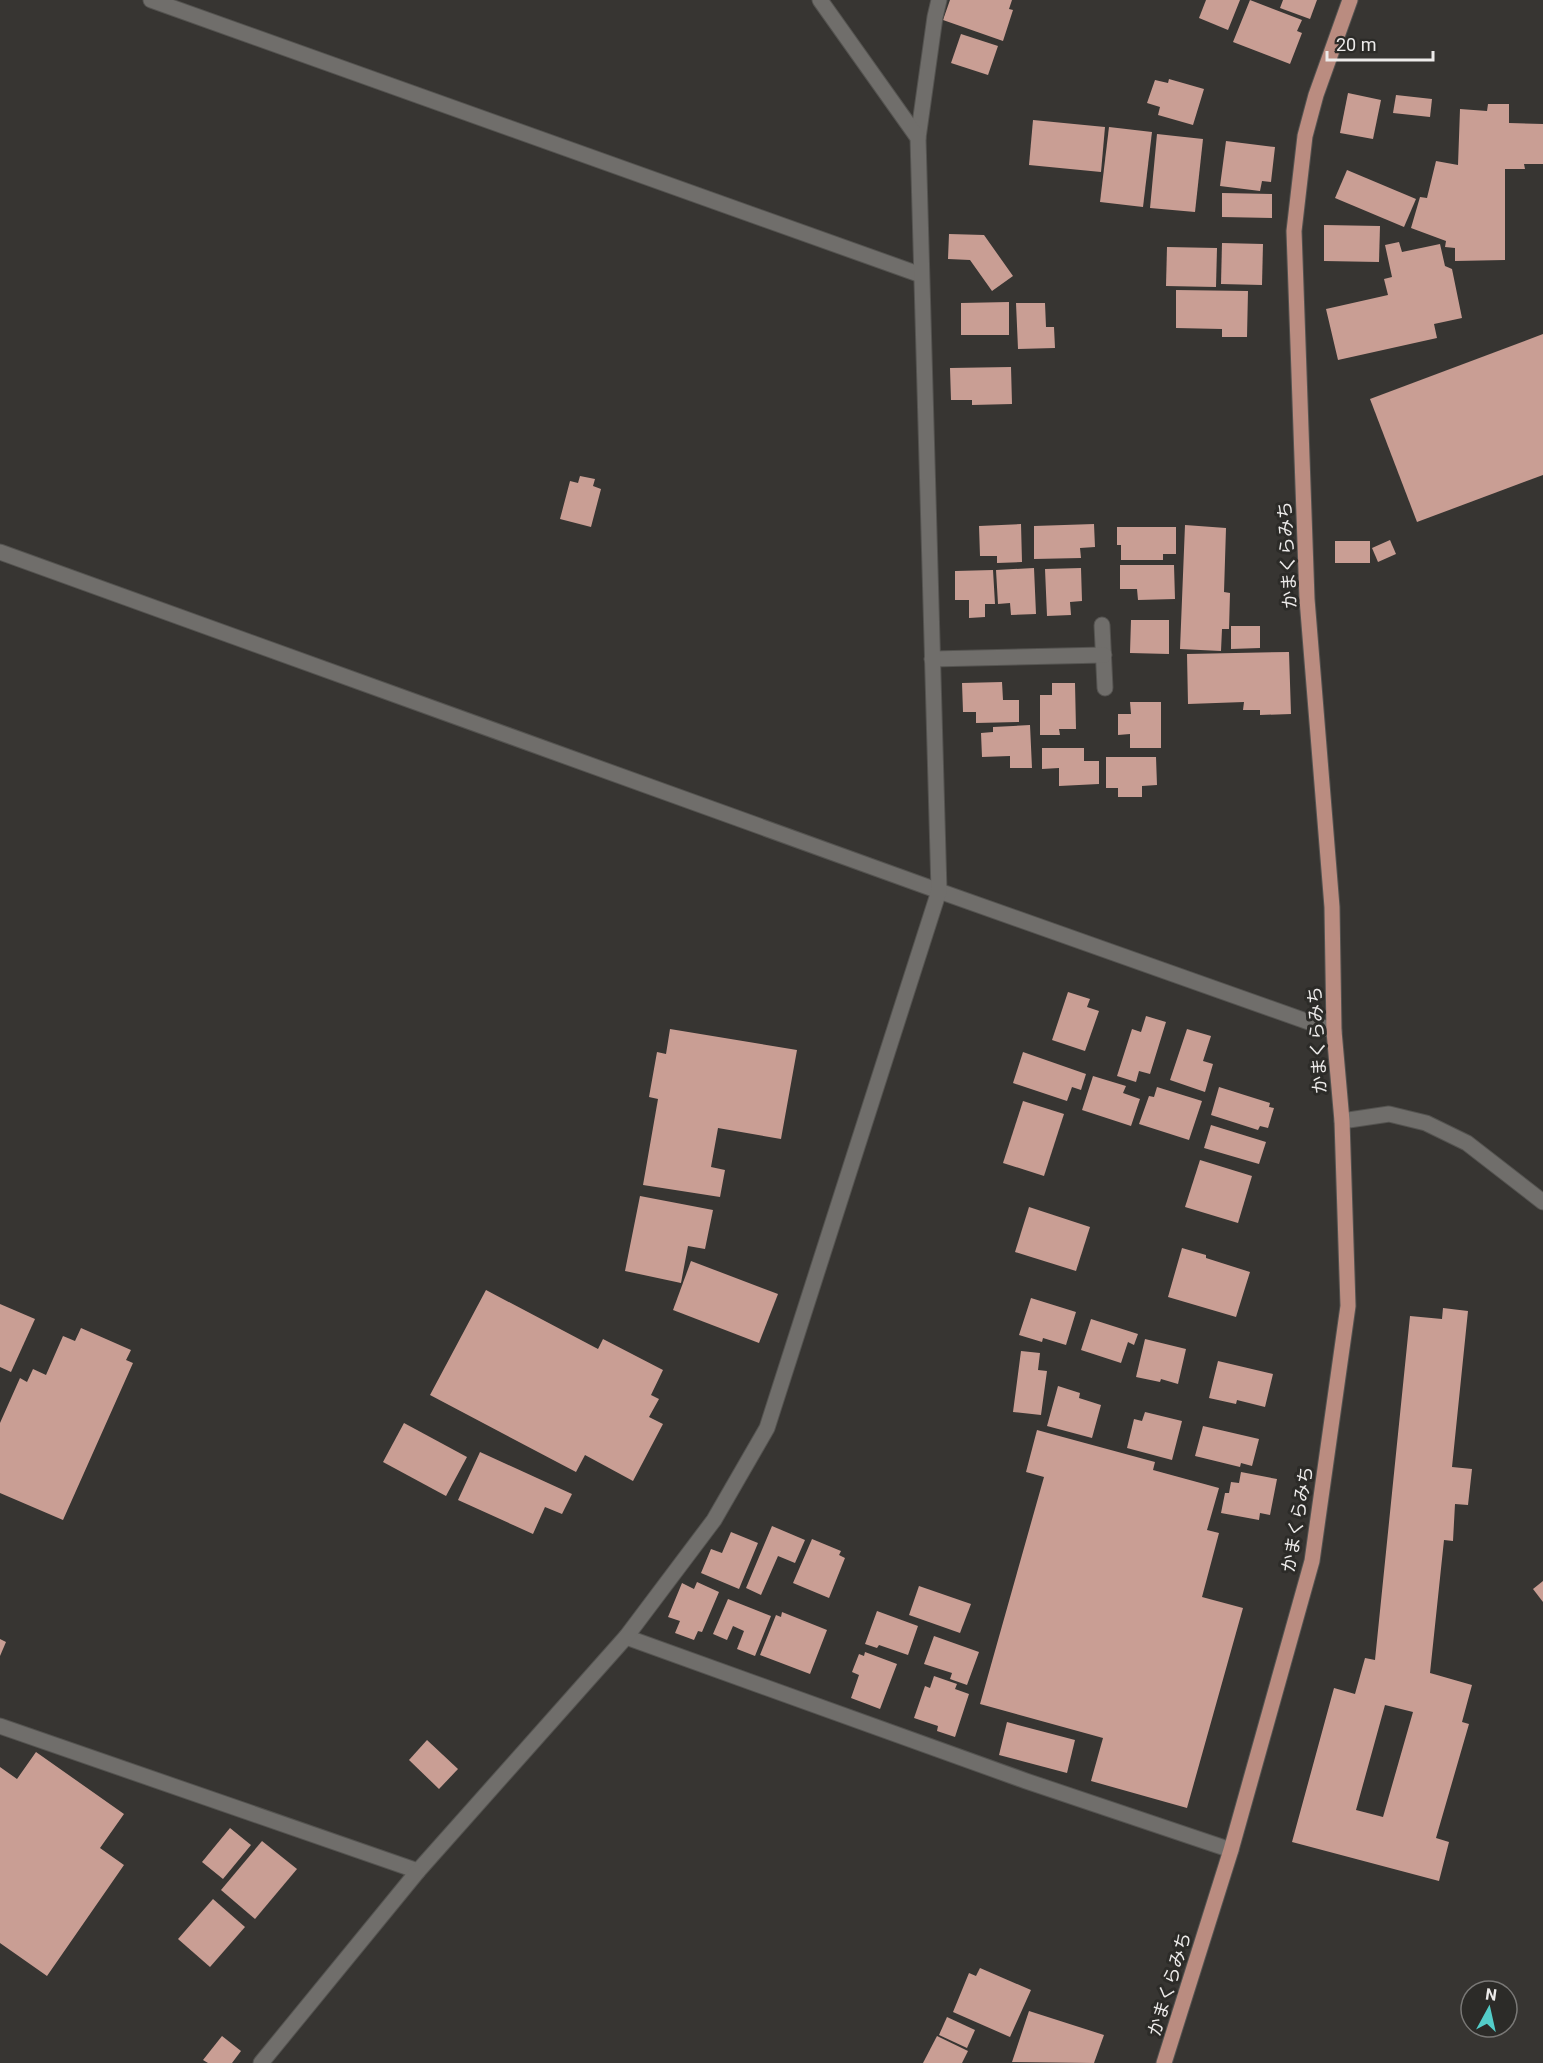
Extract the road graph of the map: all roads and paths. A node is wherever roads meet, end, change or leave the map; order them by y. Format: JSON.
{"nodes":[{"id":1,"x":151,"y":0,"type":"edge"},
{"id":2,"x":820,"y":0,"type":"edge"},
{"id":3,"x":939,"y":0,"type":"edge"},
{"id":4,"x":1350,"y":0,"type":"edge"},
{"id":5,"x":918,"y":138,"type":"junction"},
{"id":6,"x":921,"y":275,"type":"junction"},
{"id":7,"x":0,"y":552,"type":"edge"},
{"id":8,"x":1102,"y":625,"type":"dead end"},
{"id":9,"x":1104,"y":655,"type":"junction"},
{"id":10,"x":932,"y":659,"type":"junction"},
{"id":11,"x":1105,"y":688,"type":"dead end"},
{"id":12,"x":939,"y":891,"type":"junction"},
{"id":13,"x":1334,"y":1031,"type":"junction"},
{"id":14,"x":1341,"y":1121,"type":"junction"},
{"id":15,"x":1543,"y":1202,"type":"edge"},
{"id":16,"x":627,"y":1637,"type":"junction"},
{"id":17,"x":0,"y":1726,"type":"edge"},
{"id":18,"x":1231,"y":1850,"type":"junction"},
{"id":19,"x":418,"y":1871,"type":"junction"},
{"id":20,"x":261,"y":2063,"type":"edge"},
{"id":21,"x":1164,"y":2063,"type":"edge"}],
"edges":[{"from":1,"to":6,"type":"street"},
{"from":2,"to":5,"type":"street"},
{"from":3,"to":5,"type":"street"},
{"from":4,"to":13,"type":"main road","name":"かまくらみち"},
{"from":5,"to":6,"type":"street"},
{"from":6,"to":10,"type":"street"},
{"from":7,"to":12,"type":"street"},
{"from":8,"to":9,"type":"street"},
{"from":9,"to":10,"type":"street"},
{"from":9,"to":11,"type":"street"},
{"from":10,"to":12,"type":"street"},
{"from":12,"to":13,"type":"street"},
{"from":12,"to":16,"type":"street"},
{"from":13,"to":14,"type":"main road","name":"かまくらみち"},
{"from":14,"to":15,"type":"street"},
{"from":14,"to":18,"type":"main road","name":"かまくらみち"},
{"from":16,"to":18,"type":"street"},
{"from":16,"to":19,"type":"street"},
{"from":17,"to":19,"type":"street"},
{"from":18,"to":21,"type":"main road","name":"かまくらみち"},
{"from":19,"to":20,"type":"street"}]}
